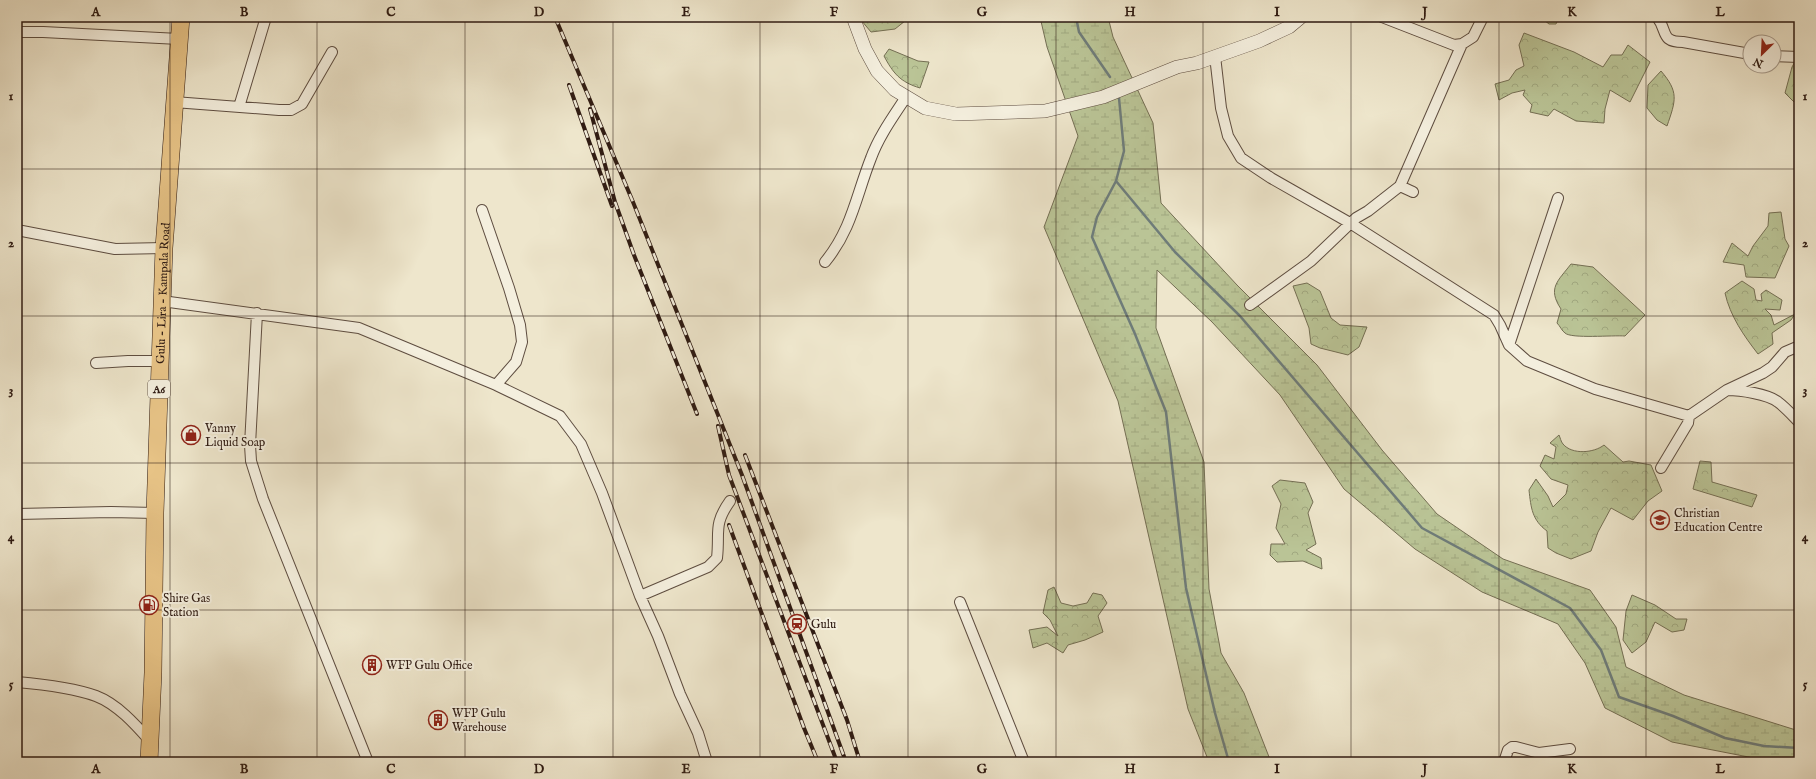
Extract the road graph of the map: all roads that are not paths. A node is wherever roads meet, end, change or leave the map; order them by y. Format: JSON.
{"nodes":[{"id":1,"x":181,"y":17,"type":"edge"},
{"id":2,"x":266,"y":17,"type":"edge"},
{"id":3,"x":853,"y":17,"type":"edge"},
{"id":4,"x":1301,"y":17,"type":"edge"},
{"id":5,"x":1382,"y":17,"type":"edge"},
{"id":6,"x":1483,"y":17,"type":"edge"},
{"id":7,"x":1657,"y":17,"type":"edge"},
{"id":8,"x":18,"y":34,"type":"edge"},
{"id":9,"x":179,"y":39,"type":"junction"},
{"id":10,"x":1462,"y":44,"type":"junction"},
{"id":11,"x":332,"y":52,"type":"dead end"},
{"id":12,"x":1742,"y":53,"type":"edge"},
{"id":13,"x":1215,"y":56,"type":"junction"},
{"id":14,"x":1782,"y":57,"type":"edge"},
{"id":15,"x":1799,"y":58,"type":"edge"},
{"id":16,"x":906,"y":97,"type":"junction"},
{"id":17,"x":174,"y":102,"type":"junction"},
{"id":18,"x":239,"y":107,"type":"junction"},
{"id":19,"x":1400,"y":186,"type":"junction"},
{"id":20,"x":1413,"y":192,"type":"dead end"},
{"id":21,"x":1558,"y":198,"type":"dead end"},
{"id":22,"x":482,"y":210,"type":"dead end"},
{"id":23,"x":1350,"y":223,"type":"junction"},
{"id":24,"x":17,"y":230,"type":"edge"},
{"id":25,"x":164,"y":248,"type":"junction"},
{"id":26,"x":825,"y":262,"type":"dead end"},
{"id":27,"x":162,"y":301,"type":"junction"},
{"id":28,"x":1250,"y":305,"type":"dead end"},
{"id":29,"x":257,"y":313,"type":"junction"},
{"id":30,"x":1509,"y":345,"type":"junction"},
{"id":31,"x":1799,"y":346,"type":"edge"},
{"id":32,"x":160,"y":361,"type":"junction"},
{"id":33,"x":96,"y":364,"type":"dead end"},
{"id":34,"x":496,"y":385,"type":"junction"},
{"id":35,"x":1727,"y":390,"type":"junction"},
{"id":36,"x":1688,"y":416,"type":"junction"},
{"id":37,"x":1799,"y":422,"type":"edge"},
{"id":38,"x":1661,"y":468,"type":"dead end"},
{"id":39,"x":730,"y":501,"type":"dead end"},
{"id":40,"x":155,"y":513,"type":"junction"},
{"id":41,"x":17,"y":514,"type":"edge"},
{"id":42,"x":640,"y":596,"type":"junction"},
{"id":43,"x":960,"y":602,"type":"dead end"},
{"id":44,"x":17,"y":682,"type":"edge"},
{"id":45,"x":150,"y":741,"type":"junction"},
{"id":46,"x":1570,"y":749,"type":"dead end"},
{"id":47,"x":149,"y":762,"type":"edge"},
{"id":48,"x":368,"y":762,"type":"edge"},
{"id":49,"x":707,"y":762,"type":"edge"},
{"id":50,"x":1024,"y":762,"type":"edge"},
{"id":51,"x":1504,"y":762,"type":"edge"}],
"edges":[{"from":1,"to":9,"type":"main road","name":"Gulu - Lira - Kampala Road","number":"A6"},
{"from":2,"to":18,"type":"street"},
{"from":3,"to":16,"type":"street"},
{"from":4,"to":13,"type":"street"},
{"from":5,"to":10,"type":"street"},
{"from":6,"to":10,"type":"street"},
{"from":7,"to":12,"type":"street"},
{"from":8,"to":9,"type":"street"},
{"from":9,"to":17,"type":"main road","name":"Gulu - Lira - Kampala Road","number":"A6"},
{"from":10,"to":19,"type":"street"},
{"from":11,"to":18,"type":"street"},
{"from":13,"to":16,"type":"street"},
{"from":13,"to":23,"type":"street"},
{"from":14,"to":15,"type":"street"},
{"from":16,"to":26,"type":"street"},
{"from":17,"to":18,"type":"street"},
{"from":17,"to":25,"type":"main road","name":"Gulu - Lira - Kampala Road","number":"A6"},
{"from":19,"to":20,"type":"street"},
{"from":19,"to":23,"type":"street"},
{"from":21,"to":30,"type":"street"},
{"from":22,"to":34,"type":"street"},
{"from":23,"to":28,"type":"street"},
{"from":23,"to":30,"type":"street"},
{"from":24,"to":25,"type":"street"},
{"from":25,"to":27,"type":"main road","name":"Gulu - Lira - Kampala Road","number":"A6"},
{"from":27,"to":29,"type":"street"},
{"from":27,"to":32,"type":"main road","name":"Gulu - Lira - Kampala Road","number":"A6"},
{"from":29,"to":34,"type":"street"},
{"from":29,"to":48,"type":"street"},
{"from":30,"to":36,"type":"street"},
{"from":31,"to":35,"type":"street"},
{"from":32,"to":33,"type":"street"},
{"from":32,"to":40,"type":"main road","name":"Gulu - Lira - Kampala Road","number":"A6"},
{"from":34,"to":42,"type":"street"},
{"from":35,"to":36,"type":"street"},
{"from":35,"to":37,"type":"street"},
{"from":36,"to":38,"type":"street"},
{"from":39,"to":42,"type":"street"},
{"from":40,"to":41,"type":"street"},
{"from":40,"to":45,"type":"main road","name":"Gulu - Lira - Kampala Road","number":"A6"},
{"from":42,"to":49,"type":"street"},
{"from":43,"to":50,"type":"street"},
{"from":44,"to":45,"type":"street"},
{"from":45,"to":47,"type":"main road","name":"Gulu - Lira - Kampala Road","number":"A6"},
{"from":46,"to":51,"type":"street"}]}
